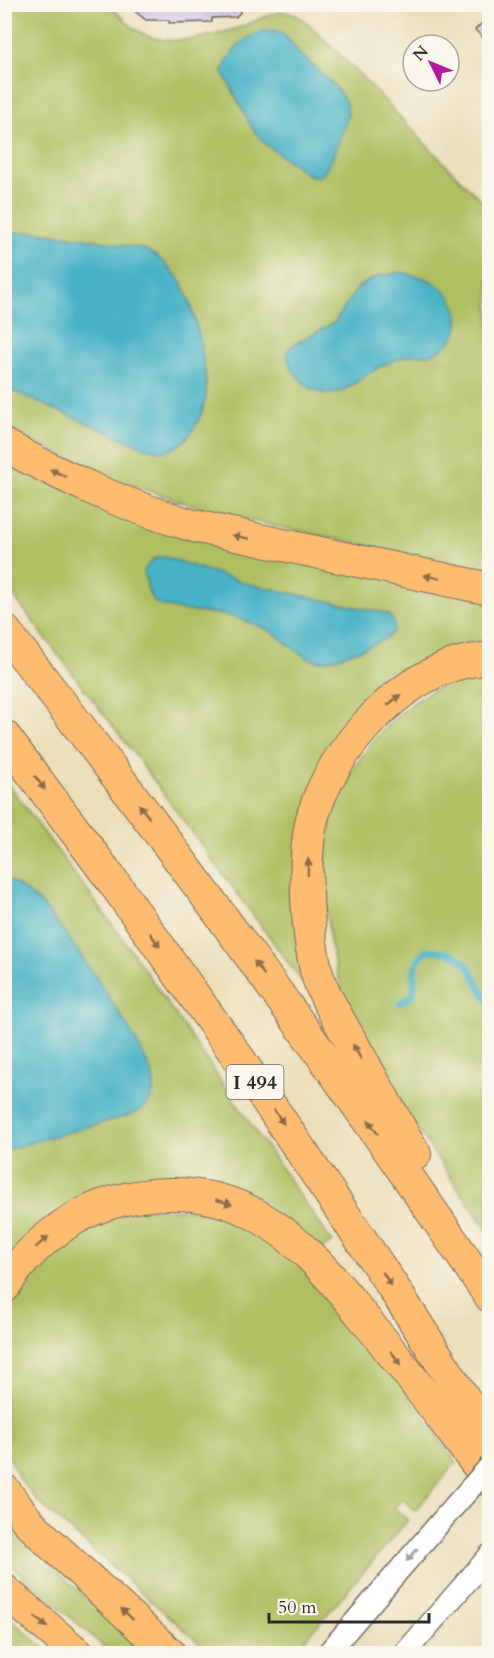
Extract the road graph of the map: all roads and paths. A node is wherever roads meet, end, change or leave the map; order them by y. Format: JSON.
{"nodes":[{"id":1,"x":4,"y":445,"type":"edge"},
{"id":2,"x":489,"y":589,"type":"edge"},
{"id":3,"x":4,"y":630,"type":"edge"},
{"id":4,"x":489,"y":658,"type":"edge"},
{"id":5,"x":4,"y":736,"type":"edge"},
{"id":6,"x":489,"y":1285,"type":"edge"},
{"id":7,"x":4,"y":1287,"type":"edge"},
{"id":8,"x":489,"y":1296,"type":"edge"},
{"id":9,"x":489,"y":1439,"type":"edge"},
{"id":10,"x":489,"y":1466,"type":"edge"},
{"id":11,"x":489,"y":1481,"type":"edge"},
{"id":12,"x":4,"y":1490,"type":"edge"},
{"id":13,"x":486,"y":1559,"type":"edge"},
{"id":14,"x":4,"y":1590,"type":"edge"},
{"id":15,"x":78,"y":1653,"type":"edge"},
{"id":16,"x":170,"y":1653,"type":"edge"},
{"id":17,"x":327,"y":1653,"type":"edge"},
{"id":18,"x":404,"y":1653,"type":"edge"}],
"edges":[{"from":2,"to":1,"type":"highway","one_way":true},
{"from":8,"to":3,"type":"highway","one_way":true},
{"from":6,"to":4,"type":"highway","one_way":true},
{"from":5,"to":9,"type":"highway","number":"I 494","one_way":true},
{"from":7,"to":11,"type":"highway","one_way":true},
{"from":10,"to":17,"type":"street","one_way":true,"bridge":true},
{"from":16,"to":12,"type":"highway","one_way":true},
{"from":13,"to":18,"type":"street"},
{"from":14,"to":15,"type":"highway","one_way":true}]}
